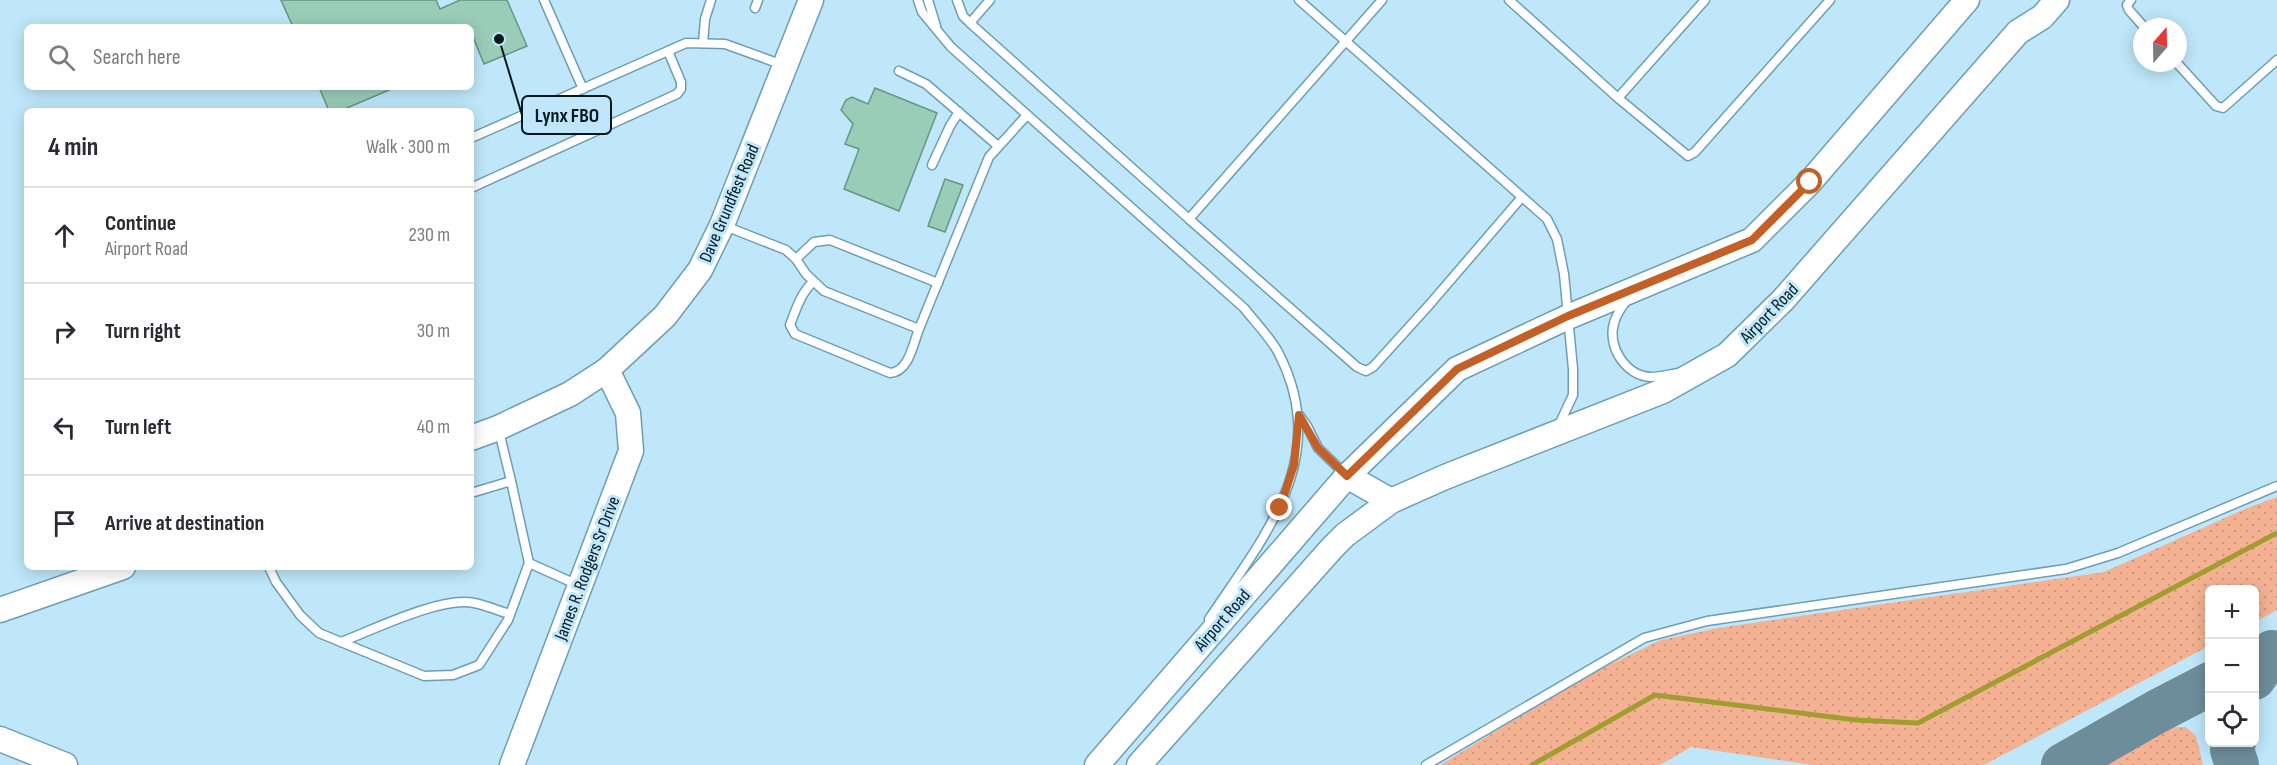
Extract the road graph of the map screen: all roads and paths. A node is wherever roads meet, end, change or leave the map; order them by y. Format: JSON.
{"nodes":[{"id":1,"x":544,"y":0,"type":"edge"},
{"id":2,"x":711,"y":0,"type":"edge"},
{"id":3,"x":811,"y":0,"type":"edge"},
{"id":4,"x":918,"y":0,"type":"edge"},
{"id":5,"x":928,"y":0,"type":"edge"},
{"id":6,"x":957,"y":0,"type":"edge"},
{"id":7,"x":990,"y":0,"type":"edge"},
{"id":8,"x":1299,"y":0,"type":"edge"},
{"id":9,"x":1382,"y":0,"type":"edge"},
{"id":10,"x":1509,"y":0,"type":"edge"},
{"id":11,"x":1705,"y":0,"type":"edge"},
{"id":12,"x":1830,"y":0,"type":"edge"},
{"id":13,"x":1967,"y":0,"type":"edge"},
{"id":14,"x":2047,"y":0,"type":"edge"},
{"id":15,"x":2057,"y":0,"type":"edge"},
{"id":16,"x":2131,"y":0,"type":"edge"},
{"id":17,"x":2136,"y":18,"type":"edge"},
{"id":18,"x":970,"y":23,"type":"junction"},
{"id":19,"x":937,"y":32,"type":"junction"},
{"id":20,"x":2018,"y":32,"type":"junction"},
{"id":21,"x":1346,"y":42,"type":"junction"},
{"id":22,"x":703,"y":43,"type":"junction"},
{"id":23,"x":668,"y":51,"type":"junction"},
{"id":24,"x":2277,"y":60,"type":"edge"},
{"id":25,"x":785,"y":66,"type":"junction"},
{"id":26,"x":899,"y":71,"type":"dead end"},
{"id":27,"x":2185,"y":72,"type":"edge"},
{"id":28,"x":583,"y":89,"type":"junction"},
{"id":29,"x":1618,"y":98,"type":"junction"},
{"id":30,"x":959,"y":112,"type":"junction"},
{"id":31,"x":1027,"y":115,"type":"junction"},
{"id":32,"x":474,"y":137,"type":"edge"},
{"id":33,"x":998,"y":146,"type":"junction"},
{"id":34,"x":932,"y":165,"type":"dead end"},
{"id":35,"x":474,"y":188,"type":"edge"},
{"id":36,"x":1522,"y":197,"type":"junction"},
{"id":37,"x":1190,"y":219,"type":"junction"},
{"id":38,"x":722,"y":225,"type":"junction"},
{"id":39,"x":796,"y":259,"type":"junction"},
{"id":40,"x":813,"y":282,"type":"junction"},
{"id":41,"x":938,"y":283,"type":"junction"},
{"id":42,"x":1635,"y":289,"type":"junction"},
{"id":43,"x":1568,"y":316,"type":"junction"},
{"id":44,"x":919,"y":329,"type":"junction"},
{"id":45,"x":1705,"y":369,"type":"junction"},
{"id":46,"x":607,"y":370,"type":"junction"},
{"id":47,"x":1299,"y":415,"type":"junction"},
{"id":48,"x":498,"y":428,"type":"junction"},
{"id":49,"x":1553,"y":435,"type":"junction"},
{"id":50,"x":474,"y":437,"type":"edge"},
{"id":51,"x":1347,"y":476,"type":"junction"},
{"id":52,"x":511,"y":481,"type":"junction"},
{"id":53,"x":2277,"y":486,"type":"edge"},
{"id":54,"x":474,"y":492,"type":"edge"},
{"id":55,"x":1391,"y":501,"type":"junction"},
{"id":56,"x":529,"y":563,"type":"junction"},
{"id":57,"x":114,"y":570,"type":"edge"},
{"id":58,"x":270,"y":570,"type":"edge"},
{"id":59,"x":580,"y":586,"type":"junction"},
{"id":60,"x":0,"y":610,"type":"edge"},
{"id":61,"x":510,"y":614,"type":"junction"},
{"id":62,"x":340,"y":642,"type":"junction"},
{"id":63,"x":1157,"y":696,"type":"junction"},
{"id":64,"x":0,"y":739,"type":"edge"},
{"id":65,"x":65,"y":765,"type":"edge"},
{"id":66,"x":512,"y":765,"type":"edge"},
{"id":67,"x":1097,"y":765,"type":"edge"},
{"id":68,"x":1139,"y":765,"type":"edge"},
{"id":69,"x":1426,"y":765,"type":"edge"}],
"edges":[{"from":1,"to":28,"type":"lane"},
{"from":2,"to":22,"type":"lane"},
{"from":3,"to":25,"type":"main road","name":"Dave Grundfest Road"},
{"from":4,"to":19,"type":"lane"},
{"from":5,"to":19,"type":"lane"},
{"from":6,"to":18,"type":"lane"},
{"from":7,"to":18,"type":"lane"},
{"from":8,"to":21,"type":"lane"},
{"from":9,"to":21,"type":"lane"},
{"from":10,"to":29,"type":"lane"},
{"from":11,"to":29,"type":"lane"},
{"from":12,"to":29,"type":"lane"},
{"from":13,"to":42,"type":"main road","name":"Airport Road"},
{"from":14,"to":20,"type":"lane"},
{"from":15,"to":20,"type":"main road","name":"Airport Road"},
{"from":16,"to":17,"type":"lane"},
{"from":18,"to":37,"type":"lane"},
{"from":19,"to":31,"type":"lane"},
{"from":20,"to":45,"type":"main road","name":"Airport Road"},
{"from":21,"to":36,"type":"lane"},
{"from":21,"to":37,"type":"lane"},
{"from":22,"to":23,"type":"lane"},
{"from":22,"to":25,"type":"lane"},
{"from":23,"to":28,"type":"lane"},
{"from":23,"to":35,"type":"lane"},
{"from":24,"to":27,"type":"lane"},
{"from":25,"to":38,"type":"main road","name":"Dave Grundfest Road"},
{"from":26,"to":30,"type":"lane"},
{"from":28,"to":32,"type":"lane"},
{"from":30,"to":33,"type":"lane"},
{"from":30,"to":34,"type":"lane"},
{"from":31,"to":33,"type":"lane"},
{"from":31,"to":47,"type":"lane"},
{"from":33,"to":41,"type":"lane"},
{"from":36,"to":37,"type":"lane"},
{"from":36,"to":43,"type":"lane"},
{"from":38,"to":39,"type":"lane"},
{"from":38,"to":46,"type":"main road","name":"Dave Grundfest Road"},
{"from":39,"to":40,"type":"lane"},
{"from":39,"to":41,"type":"lane"},
{"from":40,"to":44,"type":"lane"},
{"from":40,"to":44,"type":"lane"},
{"from":41,"to":44,"type":"lane"},
{"from":42,"to":43,"type":"main road","name":"Airport Road"},
{"from":42,"to":45,"type":"lane"},
{"from":43,"to":49,"type":"lane"},
{"from":43,"to":51,"type":"main road","name":"Airport Road"},
{"from":45,"to":49,"type":"main road","name":"Airport Road"},
{"from":46,"to":48,"type":"main road","name":"Dave Grundfest Road"},
{"from":46,"to":59,"type":"main road","name":"James R. Rodgers Sr Drive"},
{"from":47,"to":51,"type":"lane"},
{"from":47,"to":63,"type":"lane"},
{"from":48,"to":50,"type":"main road","name":"Dave Grundfest Road"},
{"from":48,"to":52,"type":"lane"},
{"from":49,"to":55,"type":"main road","name":"Airport Road"},
{"from":51,"to":55,"type":"main road"},
{"from":51,"to":63,"type":"main road","name":"Airport Road"},
{"from":52,"to":54,"type":"lane"},
{"from":52,"to":56,"type":"lane"},
{"from":53,"to":69,"type":"lane"},
{"from":55,"to":68,"type":"main road","name":"Airport Road"},
{"from":56,"to":59,"type":"lane"},
{"from":56,"to":61,"type":"lane"},
{"from":57,"to":60,"type":"main road"},
{"from":58,"to":62,"type":"lane"},
{"from":59,"to":66,"type":"main road","name":"James R. Rodgers Sr Drive"},
{"from":61,"to":62,"type":"lane"},
{"from":61,"to":62,"type":"lane"},
{"from":63,"to":67,"type":"main road","name":"Airport Road"},
{"from":64,"to":65,"type":"main road"}]}
